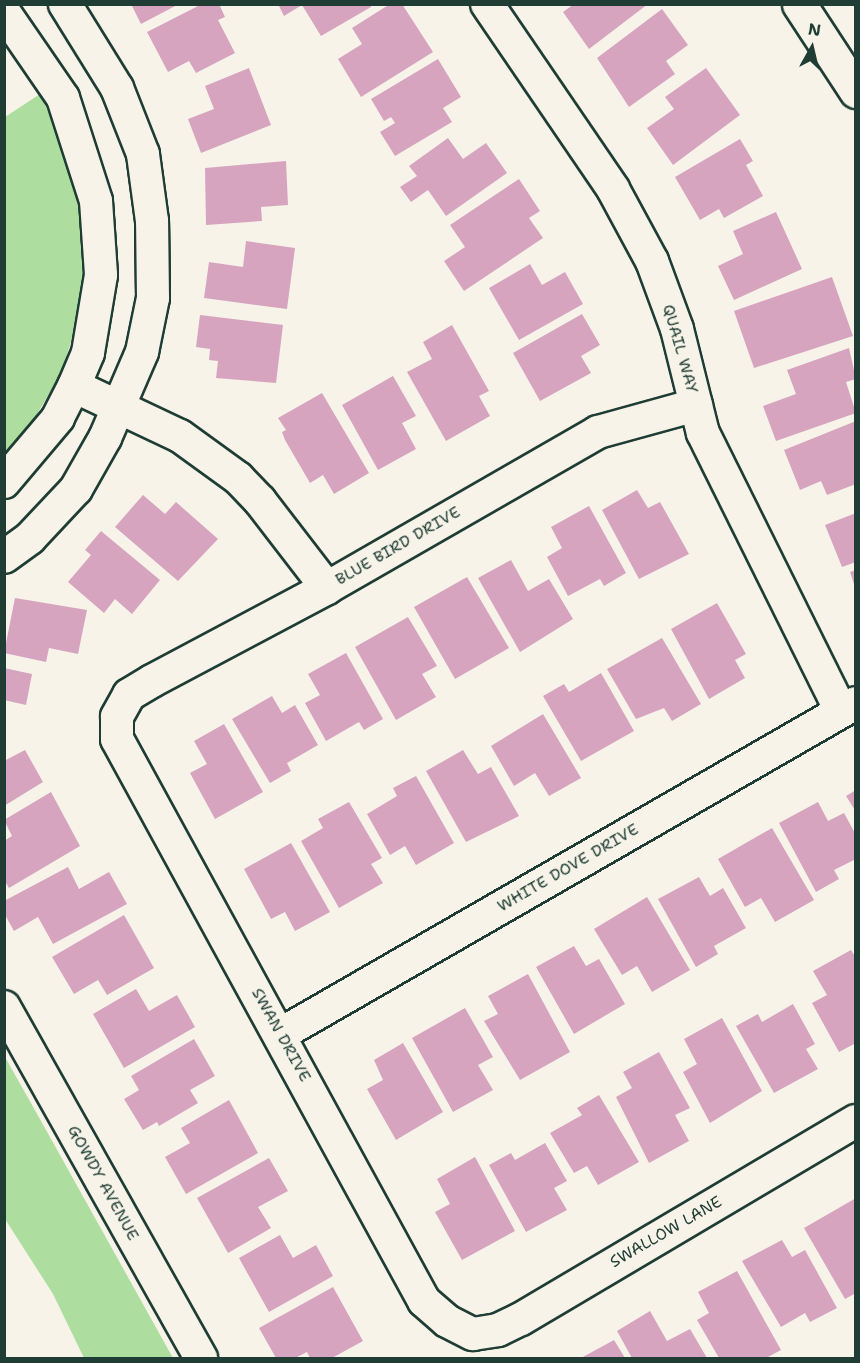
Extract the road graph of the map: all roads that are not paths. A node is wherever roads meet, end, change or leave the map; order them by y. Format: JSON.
{"nodes":[{"id":1,"x":65,"y":4,"type":"edge"},
{"id":2,"x":487,"y":4,"type":"edge"},
{"id":3,"x":799,"y":4,"type":"edge"},
{"id":4,"x":4,"y":12,"type":"edge"},
{"id":5,"x":855,"y":91,"type":"edge"},
{"id":6,"x":74,"y":386,"type":"junction"},
{"id":7,"x":696,"y":405,"type":"junction"},
{"id":8,"x":118,"y":406,"type":"junction"},
{"id":9,"x":4,"y":482,"type":"edge"},
{"id":10,"x":4,"y":557,"type":"edge"},
{"id":11,"x":327,"y":588,"type":"junction"},
{"id":12,"x":848,"y":707,"type":"edge"},
{"id":13,"x":117,"y":717,"type":"joint"},
{"id":14,"x":4,"y":1007,"type":"edge"},
{"id":15,"x":281,"y":1034,"type":"junction"},
{"id":16,"x":855,"y":1121,"type":"edge"},
{"id":17,"x":473,"y":1334,"type":"joint"},
{"id":18,"x":201,"y":1359,"type":"edge"}],
"edges":[{"from":1,"to":8,"type":"street"},
{"from":2,"to":7,"type":"street","name":"QUAIL WAY"},
{"from":3,"to":5,"type":"main road"},
{"from":4,"to":6,"type":"street"},
{"from":6,"to":8,"type":"street"},
{"from":6,"to":9,"type":"street"},
{"from":7,"to":11,"type":"street","name":"BLUE BIRD DRIVE"},
{"from":7,"to":12,"type":"street","name":"QUAIL WAY"},
{"from":8,"to":10,"type":"street"},
{"from":8,"to":11,"type":"street"},
{"from":11,"to":13,"type":"street","name":"BLUE BIRD DRIVE"},
{"from":12,"to":15,"type":"street","name":"WHITE DOVE DRIVE"},
{"from":13,"to":15,"type":"street","name":"SWAN DRIVE"},
{"from":14,"to":18,"type":"street","name":"GOWDY AVENUE"},
{"from":15,"to":17,"type":"street","name":"SWAN DRIVE"},
{"from":16,"to":17,"type":"street","name":"SWALLOW LANE"}]}
